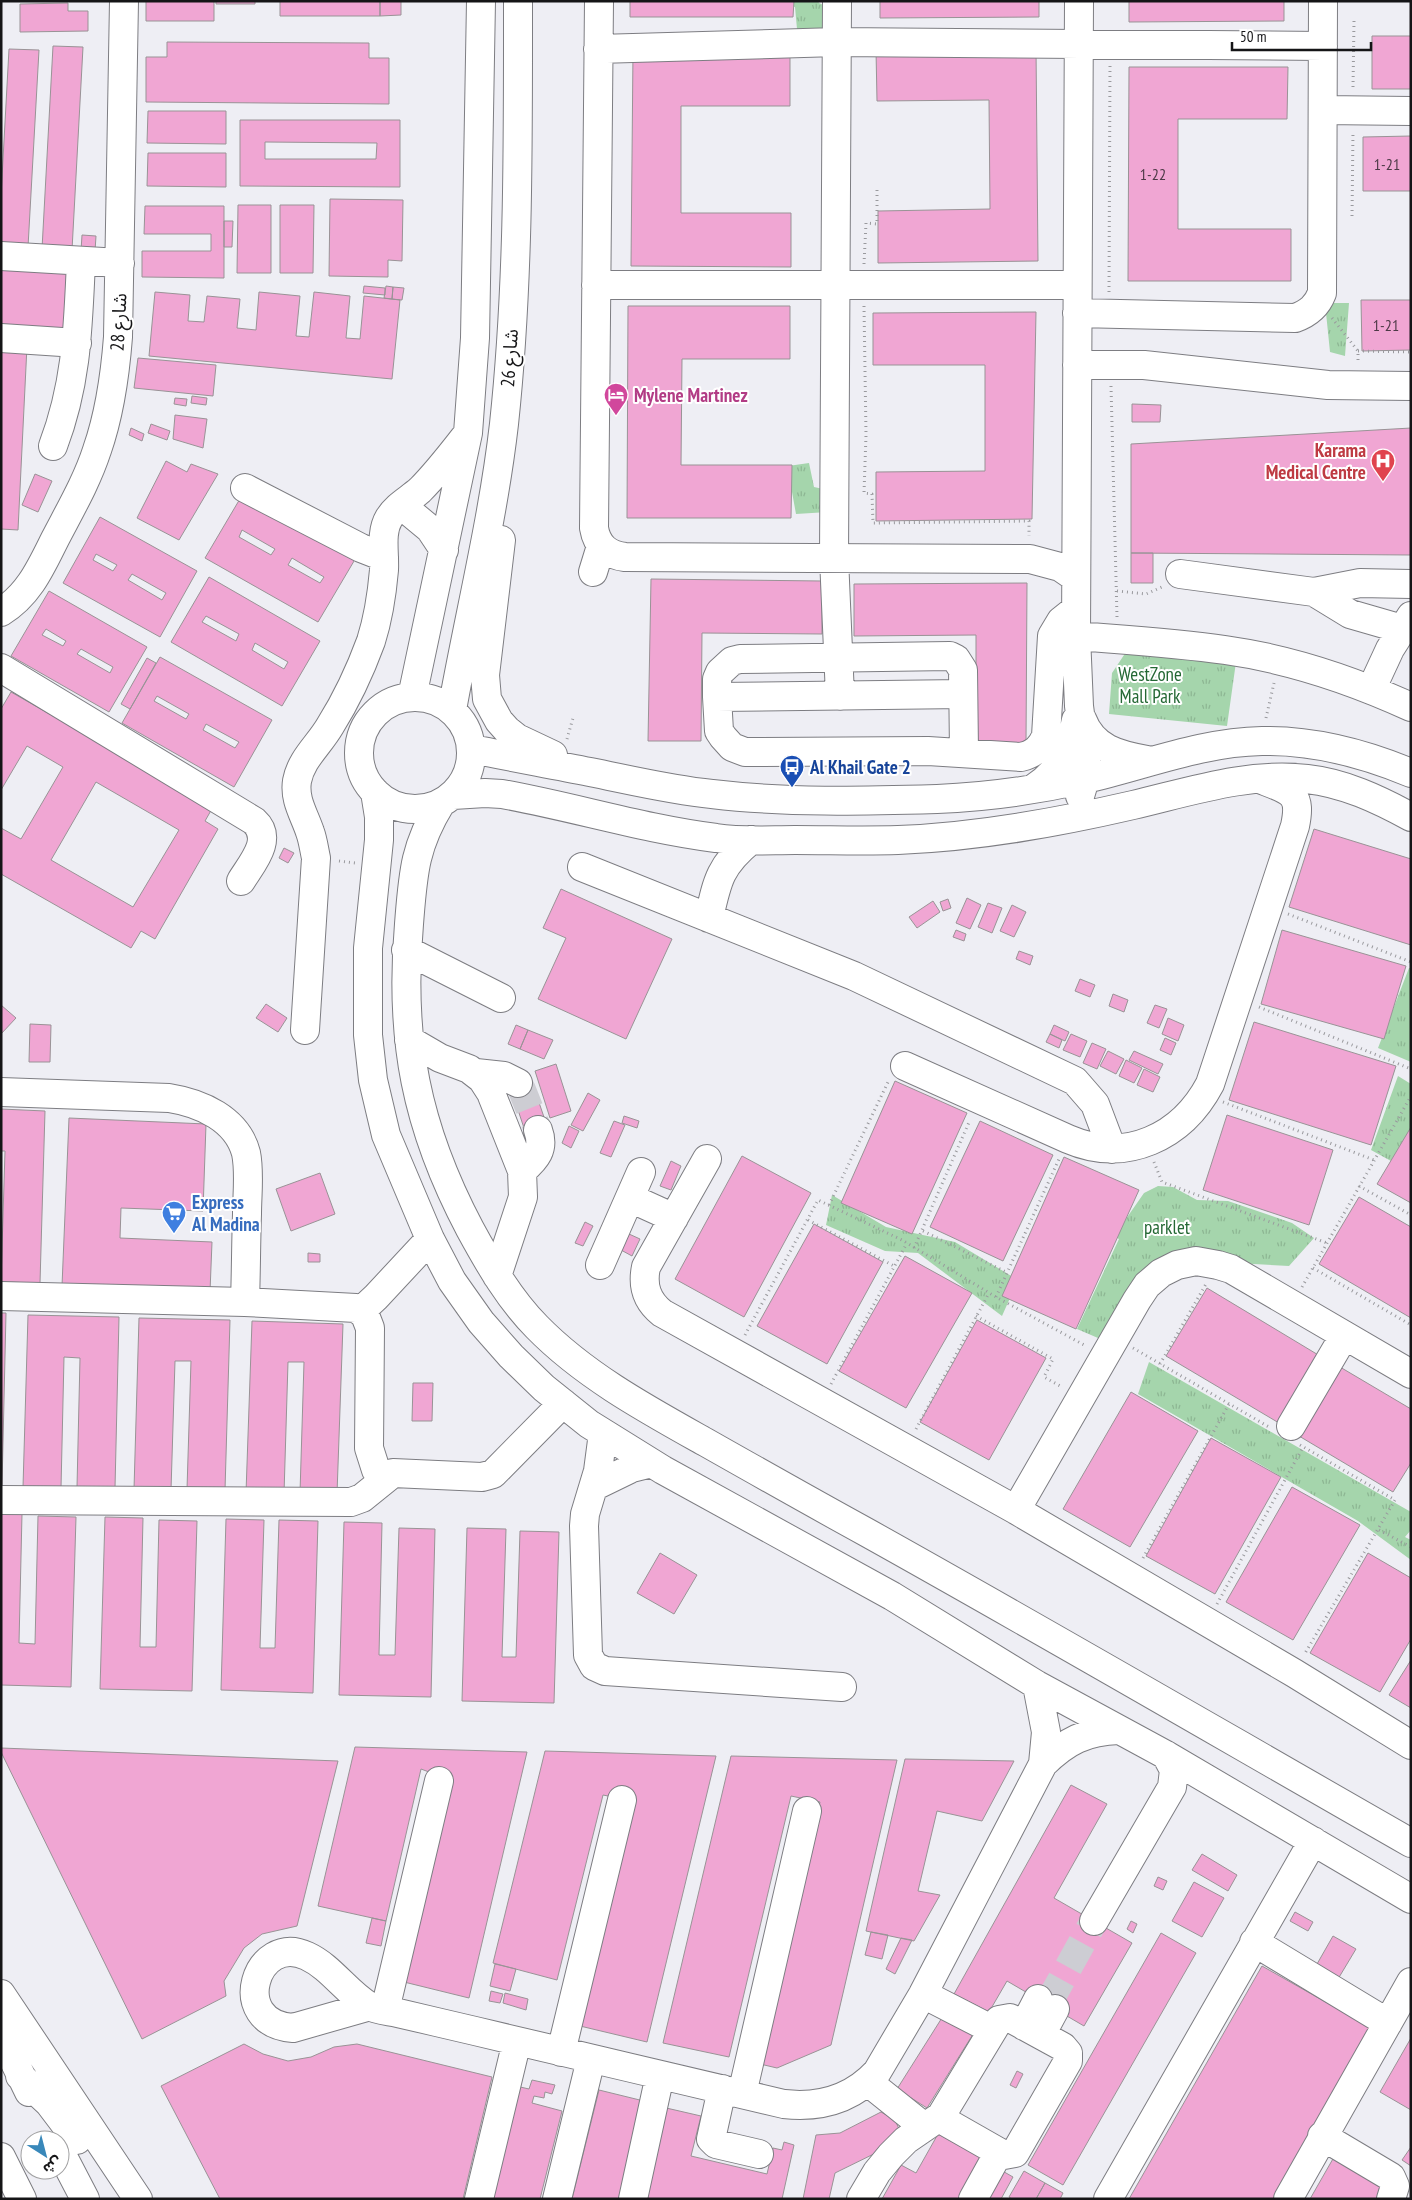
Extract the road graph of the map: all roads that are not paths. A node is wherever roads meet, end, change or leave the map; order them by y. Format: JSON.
{"nodes":[{"id":1,"x":124,"y":1,"type":"edge"},
{"id":2,"x":481,"y":1,"type":"edge"},
{"id":3,"x":518,"y":1,"type":"edge"},
{"id":4,"x":599,"y":1,"type":"edge"},
{"id":5,"x":837,"y":1,"type":"edge"},
{"id":6,"x":1079,"y":1,"type":"edge"},
{"id":7,"x":1323,"y":1,"type":"edge"},
{"id":8,"x":837,"y":42,"type":"junction"},
{"id":9,"x":1080,"y":46,"type":"junction"},
{"id":10,"x":1322,"y":46,"type":"junction"},
{"id":11,"x":598,"y":49,"type":"junction"},
{"id":12,"x":1323,"y":110,"type":"junction"},
{"id":13,"x":1411,"y":111,"type":"edge"},
{"id":14,"x":477,"y":147,"type":"junction"},
{"id":15,"x":518,"y":152,"type":"junction"},
{"id":16,"x":1,"y":256,"type":"edge"},
{"id":17,"x":81,"y":260,"type":"junction"},
{"id":18,"x":120,"y":263,"type":"junction"},
{"id":19,"x":836,"y":284,"type":"junction"},
{"id":20,"x":596,"y":285,"type":"junction"},
{"id":21,"x":1077,"y":285,"type":"junction"},
{"id":22,"x":1077,"y":313,"type":"junction"},
{"id":23,"x":1,"y":338,"type":"edge"},
{"id":24,"x":77,"y":342,"type":"junction"},
{"id":25,"x":1077,"y":365,"type":"junction"},
{"id":26,"x":1411,"y":386,"type":"edge"},
{"id":27,"x":468,"y":433,"type":"junction"},
{"id":28,"x":53,"y":446,"type":"dead end"},
{"id":29,"x":498,"y":466,"type":"junction"},
{"id":30,"x":245,"y":488,"type":"dead end"},
{"id":31,"x":402,"y":505,"type":"junction"},
{"id":32,"x":601,"y":546,"type":"junction"},
{"id":33,"x":444,"y":550,"type":"junction"},
{"id":34,"x":384,"y":557,"type":"junction"},
{"id":35,"x":834,"y":558,"type":"junction"},
{"id":36,"x":593,"y":572,"type":"dead end"},
{"id":37,"x":1180,"y":574,"type":"road end"},
{"id":38,"x":1076,"y":578,"type":"junction"},
{"id":39,"x":1411,"y":584,"type":"edge"},
{"id":40,"x":1314,"y":592,"type":"junction"},
{"id":41,"x":1076,"y":608,"type":"junction"},
{"id":42,"x":1,"y":612,"type":"edge"},
{"id":43,"x":1406,"y":623,"type":"edge"},
{"id":44,"x":1076,"y":636,"type":"junction"},
{"id":45,"x":838,"y":658,"type":"junction"},
{"id":46,"x":1,"y":668,"type":"edge"},
{"id":47,"x":1371,"y":690,"type":"junction"},
{"id":48,"x":963,"y":694,"type":"junction"},
{"id":49,"x":840,"y":696,"type":"junction"},
{"id":50,"x":412,"y":697,"type":"junction"},
{"id":51,"x":717,"y":697,"type":"junction"},
{"id":52,"x":1079,"y":706,"type":"junction"},
{"id":53,"x":1411,"y":707,"type":"edge"},
{"id":54,"x":452,"y":710,"type":"junction"},
{"id":55,"x":472,"y":750,"type":"junction"},
{"id":56,"x":964,"y":752,"type":"junction"},
{"id":57,"x":1154,"y":760,"type":"junction"},
{"id":58,"x":588,"y":772,"type":"junction"},
{"id":59,"x":1411,"y":773,"type":"edge"},
{"id":60,"x":1256,"y":778,"type":"junction"},
{"id":61,"x":1085,"y":779,"type":"junction"},
{"id":62,"x":1034,"y":788,"type":"junction"},
{"id":63,"x":1350,"y":788,"type":"junction"},
{"id":64,"x":374,"y":792,"type":"junction"},
{"id":65,"x":447,"y":799,"type":"junction"},
{"id":66,"x":1411,"y":817,"type":"edge"},
{"id":67,"x":1055,"y":821,"type":"junction"},
{"id":68,"x":1295,"y":826,"type":"junction"},
{"id":69,"x":685,"y":834,"type":"junction"},
{"id":70,"x":751,"y":840,"type":"junction"},
{"id":71,"x":582,"y":867,"type":"dead end"},
{"id":72,"x":241,"y":881,"type":"dead end"},
{"id":73,"x":716,"y":884,"type":"junction"},
{"id":74,"x":709,"y":918,"type":"junction"},
{"id":75,"x":406,"y":950,"type":"junction"},
{"id":76,"x":501,"y":998,"type":"dead end"},
{"id":77,"x":305,"y":1030,"type":"dead end"},
{"id":78,"x":409,"y":1040,"type":"junction"},
{"id":79,"x":905,"y":1066,"type":"road end"},
{"id":80,"x":476,"y":1074,"type":"junction"},
{"id":81,"x":518,"y":1083,"type":"dead end"},
{"id":82,"x":1,"y":1092,"type":"edge"},
{"id":83,"x":538,"y":1130,"type":"tunnel mouth"},
{"id":84,"x":1112,"y":1149,"type":"junction"},
{"id":85,"x":707,"y":1159,"type":"dead end"},
{"id":86,"x":522,"y":1170,"type":"junction"},
{"id":87,"x":641,"y":1172,"type":"dead end"},
{"id":88,"x":630,"y":1198,"type":"junction"},
{"id":89,"x":674,"y":1218,"type":"junction"},
{"id":90,"x":430,"y":1239,"type":"junction"},
{"id":91,"x":600,"y":1265,"type":"dead end"},
{"id":92,"x":497,"y":1276,"type":"junction"},
{"id":93,"x":1,"y":1296,"type":"edge"},
{"id":94,"x":245,"y":1302,"type":"junction"},
{"id":95,"x":361,"y":1311,"type":"junction"},
{"id":96,"x":1344,"y":1336,"type":"junction"},
{"id":97,"x":1411,"y":1374,"type":"edge"},
{"id":98,"x":563,"y":1403,"type":"junction"},
{"id":99,"x":603,"y":1432,"type":"junction"},
{"id":100,"x":1292,"y":1437,"type":"road end"},
{"id":101,"x":652,"y":1463,"type":"junction"},
{"id":102,"x":383,"y":1480,"type":"junction"},
{"id":103,"x":595,"y":1486,"type":"junction"},
{"id":104,"x":1,"y":1500,"type":"edge"},
{"id":105,"x":1016,"y":1510,"type":"junction"},
{"id":106,"x":1037,"y":1685,"type":"junction"},
{"id":107,"x":842,"y":1687,"type":"dead end"},
{"id":108,"x":1119,"y":1730,"type":"junction"},
{"id":109,"x":1411,"y":1744,"type":"edge"},
{"id":110,"x":1166,"y":1755,"type":"junction"},
{"id":111,"x":1043,"y":1764,"type":"junction"},
{"id":112,"x":439,"y":1781,"type":"dead end"},
{"id":113,"x":622,"y":1800,"type":"dead end"},
{"id":114,"x":807,"y":1811,"type":"dead end"},
{"id":115,"x":1313,"y":1841,"type":"junction"},
{"id":116,"x":1411,"y":1843,"type":"edge"},
{"id":117,"x":1411,"y":1899,"type":"edge"},
{"id":118,"x":1094,"y":1921,"type":"tunnel mouth"},
{"id":119,"x":1254,"y":1942,"type":"junction"},
{"id":120,"x":1411,"y":1982,"type":"edge"},
{"id":121,"x":1,"y":1994,"type":"edge"},
{"id":122,"x":923,"y":1994,"type":"junction"},
{"id":123,"x":1047,"y":2004,"type":"tunnel mouth"},
{"id":124,"x":1388,"y":2023,"type":"junction"},
{"id":125,"x":993,"y":2030,"type":"junction"},
{"id":126,"x":1032,"y":2030,"type":"junction"},
{"id":127,"x":1,"y":2034,"type":"edge"},
{"id":128,"x":517,"y":2041,"type":"junction"},
{"id":129,"x":561,"y":2052,"type":"junction"},
{"id":130,"x":591,"y":2059,"type":"junction"},
{"id":131,"x":660,"y":2075,"type":"junction"},
{"id":132,"x":20,"y":2076,"type":"junction"},
{"id":133,"x":868,"y":2082,"type":"junction"},
{"id":134,"x":732,"y":2092,"type":"junction"},
{"id":135,"x":931,"y":2122,"type":"junction"},
{"id":136,"x":49,"y":2130,"type":"edge"},
{"id":137,"x":1322,"y":2136,"type":"junction"},
{"id":138,"x":999,"y":2152,"type":"junction"},
{"id":139,"x":759,"y":2154,"type":"dead end"},
{"id":140,"x":1,"y":2157,"type":"edge"},
{"id":141,"x":70,"y":2170,"type":"edge"},
{"id":142,"x":22,"y":2199,"type":"edge"},
{"id":143,"x":85,"y":2199,"type":"edge"},
{"id":144,"x":115,"y":2199,"type":"edge"},
{"id":145,"x":138,"y":2199,"type":"edge"},
{"id":146,"x":479,"y":2199,"type":"edge"},
{"id":147,"x":557,"y":2199,"type":"edge"},
{"id":148,"x":633,"y":2199,"type":"edge"},
{"id":149,"x":861,"y":2199,"type":"edge"},
{"id":150,"x":973,"y":2199,"type":"edge"},
{"id":151,"x":1108,"y":2199,"type":"edge"},
{"id":152,"x":1288,"y":2199,"type":"edge"},
{"id":153,"x":1391,"y":2199,"type":"edge"}],
"edges":[{"from":1,"to":18,"type":"main road","name":"شارع 28"},
{"from":2,"to":14,"type":"main road","name":"شارع 26"},
{"from":3,"to":15,"type":"main road","name":"شارع 26"},
{"from":4,"to":11,"type":"main road"},
{"from":5,"to":8,"type":"main road"},
{"from":6,"to":9,"type":"main road"},
{"from":7,"to":10,"type":"main road"},
{"from":8,"to":9,"type":"main road"},
{"from":8,"to":11,"type":"main road"},
{"from":8,"to":19,"type":"main road"},
{"from":9,"to":10,"type":"main road"},
{"from":9,"to":21,"type":"main road"},
{"from":10,"to":12,"type":"main road"},
{"from":11,"to":20,"type":"main road"},
{"from":12,"to":13,"type":"main road"},
{"from":12,"to":22,"type":"main road"},
{"from":14,"to":15,"type":"main road"},
{"from":14,"to":27,"type":"main road","name":"شارع 26"},
{"from":15,"to":29,"type":"main road","name":"شارع 26"},
{"from":16,"to":17,"type":"main road"},
{"from":17,"to":18,"type":"main road"},
{"from":17,"to":24,"type":"main road"},
{"from":18,"to":42,"type":"main road","name":"شارع 28"},
{"from":19,"to":20,"type":"main road"},
{"from":19,"to":21,"type":"main road"},
{"from":19,"to":35,"type":"main road"},
{"from":20,"to":32,"type":"main road"},
{"from":21,"to":22,"type":"main road"},
{"from":22,"to":25,"type":"main road"},
{"from":23,"to":24,"type":"main road"},
{"from":24,"to":28,"type":"main road"},
{"from":25,"to":26,"type":"main road"},
{"from":25,"to":38,"type":"main road"},
{"from":27,"to":31,"type":"main road"},
{"from":27,"to":33,"type":"main road","name":"شارع 26"},
{"from":29,"to":54,"type":"main road","name":"شارع 26"},
{"from":29,"to":58,"type":"main road"},
{"from":30,"to":34,"type":"main road"},
{"from":31,"to":33,"type":"main road"},
{"from":31,"to":34,"type":"main road"},
{"from":32,"to":35,"type":"main road"},
{"from":32,"to":36,"type":"main road"},
{"from":33,"to":50,"type":"main road","name":"شارع 26"},
{"from":34,"to":77,"type":"main road"},
{"from":35,"to":38,"type":"main road"},
{"from":35,"to":45,"type":"main road"},
{"from":37,"to":40,"type":"main road"},
{"from":38,"to":41,"type":"main road"},
{"from":39,"to":40,"type":"main road"},
{"from":40,"to":43,"type":"main road"},
{"from":41,"to":44,"type":"main road"},
{"from":41,"to":56,"type":"main road"},
{"from":43,"to":47,"type":"main road"},
{"from":44,"to":47,"type":"main road"},
{"from":44,"to":52,"type":"main road"},
{"from":45,"to":48,"type":"main road"},
{"from":45,"to":49,"type":"main road"},
{"from":45,"to":51,"type":"main road"},
{"from":46,"to":72,"type":"main road"},
{"from":47,"to":53,"type":"main road"},
{"from":48,"to":49,"type":"main road"},
{"from":48,"to":56,"type":"main road"},
{"from":49,"to":51,"type":"main road"},
{"from":50,"to":54,"type":"main road"},
{"from":50,"to":64,"type":"main road"},
{"from":51,"to":56,"type":"main road"},
{"from":52,"to":57,"type":"main road"},
{"from":52,"to":61,"type":"main road"},
{"from":52,"to":62,"type":"main road"},
{"from":54,"to":55,"type":"main road"},
{"from":55,"to":58,"type":"main road"},
{"from":55,"to":65,"type":"main road"},
{"from":57,"to":59,"type":"main road"},
{"from":57,"to":61,"type":"main road"},
{"from":58,"to":62,"type":"main road"},
{"from":60,"to":63,"type":"main road"},
{"from":60,"to":67,"type":"main road"},
{"from":60,"to":68,"type":"main road"},
{"from":61,"to":62,"type":"main road"},
{"from":61,"to":67,"type":"main road"},
{"from":63,"to":66,"type":"main road"},
{"from":63,"to":68,"type":"main road"},
{"from":64,"to":65,"type":"main road"},
{"from":64,"to":90,"type":"main road"},
{"from":65,"to":69,"type":"main road"},
{"from":65,"to":75,"type":"main road"},
{"from":67,"to":70,"type":"main road"},
{"from":68,"to":84,"type":"main road"},
{"from":69,"to":70,"type":"main road"},
{"from":69,"to":73,"type":"main road"},
{"from":70,"to":73,"type":"main road"},
{"from":71,"to":74,"type":"main road"},
{"from":73,"to":74,"type":"main road"},
{"from":74,"to":84,"type":"main road"},
{"from":75,"to":76,"type":"main road"},
{"from":75,"to":78,"type":"main road"},
{"from":78,"to":80,"type":"main road"},
{"from":78,"to":92,"type":"main road"},
{"from":79,"to":84,"type":"main road"},
{"from":80,"to":81,"type":"main road"},
{"from":80,"to":86,"type":"main road"},
{"from":82,"to":94,"type":"main road"},
{"from":83,"to":86,"type":"main road"},
{"from":85,"to":89,"type":"main road"},
{"from":86,"to":92,"type":"main road"},
{"from":87,"to":88,"type":"main road"},
{"from":88,"to":89,"type":"main road"},
{"from":88,"to":91,"type":"main road"},
{"from":89,"to":105,"type":"main road"},
{"from":90,"to":95,"type":"main road"},
{"from":90,"to":98,"type":"main road"},
{"from":92,"to":116,"type":"main road"},
{"from":93,"to":94,"type":"main road"},
{"from":94,"to":95,"type":"main road"},
{"from":95,"to":102,"type":"main road"},
{"from":96,"to":97,"type":"main road"},
{"from":96,"to":100,"type":"main road"},
{"from":96,"to":105,"type":"main road"},
{"from":98,"to":99,"type":"main road"},
{"from":98,"to":102,"type":"main road"},
{"from":99,"to":101,"type":"main road"},
{"from":99,"to":103,"type":"main road"},
{"from":101,"to":103,"type":"main road"},
{"from":101,"to":106,"type":"main road"},
{"from":102,"to":104,"type":"main road"},
{"from":103,"to":107,"type":"main road"},
{"from":105,"to":109,"type":"main road"},
{"from":106,"to":108,"type":"main road"},
{"from":106,"to":111,"type":"main road"},
{"from":108,"to":110,"type":"main road"},
{"from":108,"to":111,"type":"main road"},
{"from":110,"to":115,"type":"main road"},
{"from":110,"to":118,"type":"main road"},
{"from":111,"to":122,"type":"main road"},
{"from":112,"to":128,"type":"main road"},
{"from":113,"to":129,"type":"main road"},
{"from":114,"to":134,"type":"main road"},
{"from":115,"to":117,"type":"main road"},
{"from":115,"to":119,"type":"main road"},
{"from":119,"to":124,"type":"main road"},
{"from":119,"to":151,"type":"main road"},
{"from":120,"to":124,"type":"main road"},
{"from":121,"to":145,"type":"main road"},
{"from":122,"to":125,"type":"main road"},
{"from":122,"to":133,"type":"main road"},
{"from":123,"to":126,"type":"main road"},
{"from":124,"to":137,"type":"main road"},
{"from":125,"to":126,"type":"main road"},
{"from":125,"to":135,"type":"main road"},
{"from":126,"to":138,"type":"main road"},
{"from":127,"to":132,"type":"main road"},
{"from":128,"to":129,"type":"main road"},
{"from":128,"to":146,"type":"main road"},
{"from":129,"to":130,"type":"main road"},
{"from":130,"to":131,"type":"main road"},
{"from":130,"to":147,"type":"main road"},
{"from":131,"to":134,"type":"main road"},
{"from":131,"to":148,"type":"main road"},
{"from":132,"to":136,"type":"main road"},
{"from":132,"to":144,"type":"main road"},
{"from":133,"to":134,"type":"main road"},
{"from":133,"to":135,"type":"main road"},
{"from":134,"to":139,"type":"main road"},
{"from":135,"to":138,"type":"main road"},
{"from":135,"to":149,"type":"main road"},
{"from":137,"to":152,"type":"main road"},
{"from":137,"to":153,"type":"main road"},
{"from":138,"to":150,"type":"main road"},
{"from":140,"to":142,"type":"main road"},
{"from":141,"to":143,"type":"main road"}]}
